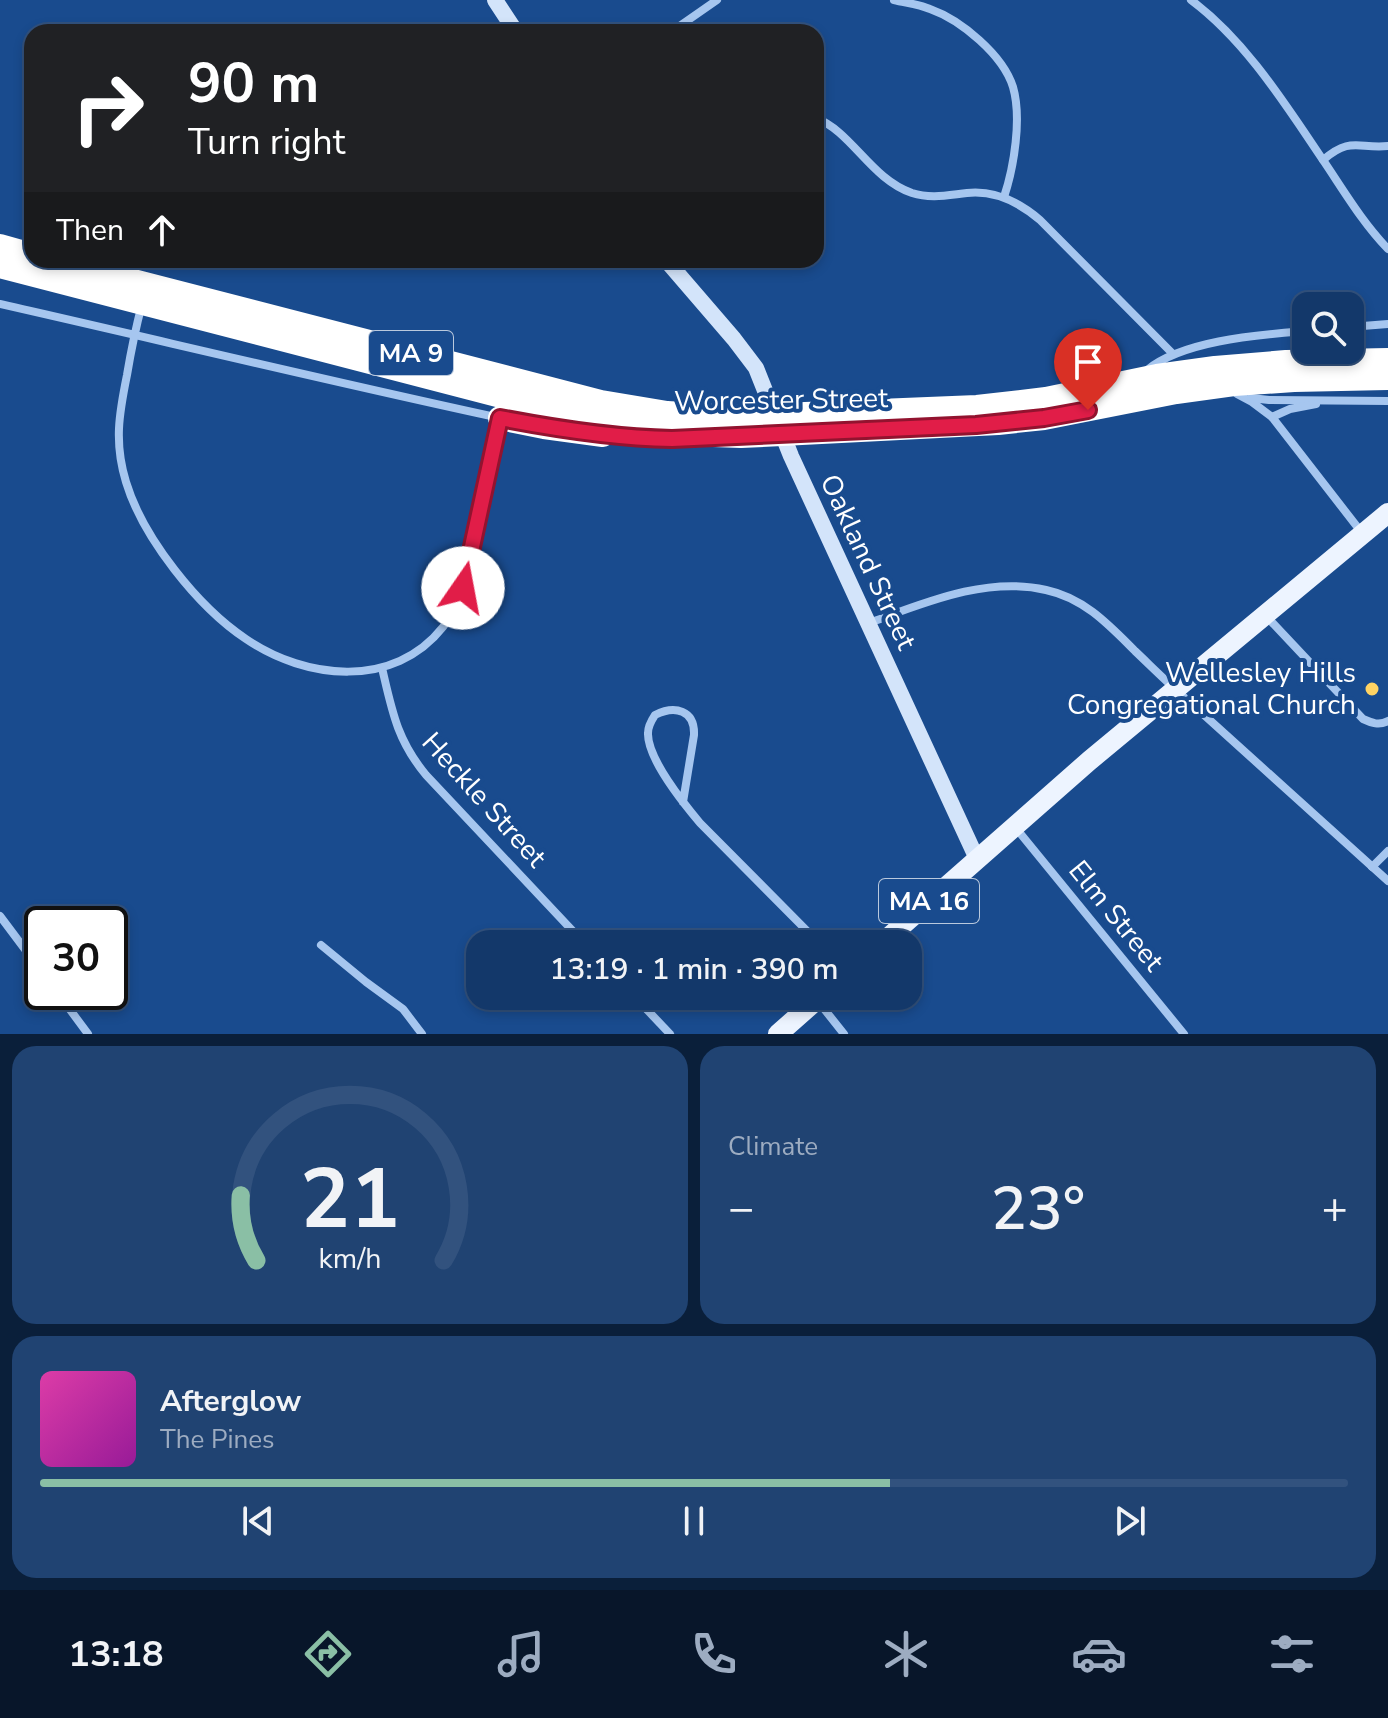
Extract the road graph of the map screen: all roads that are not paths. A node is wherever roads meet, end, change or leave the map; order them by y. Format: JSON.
{"nodes":[{"id":1,"x":495,"y":0,"type":"edge"},
{"id":2,"x":717,"y":0,"type":"edge"},
{"id":3,"x":894,"y":0,"type":"edge"},
{"id":4,"x":1191,"y":0,"type":"edge"},
{"id":5,"x":511,"y":24,"type":"edge"},
{"id":6,"x":682,"y":24,"type":"edge"},
{"id":7,"x":824,"y":122,"type":"edge"},
{"id":8,"x":1388,"y":146,"type":"edge"},
{"id":9,"x":1323,"y":160,"type":"junction"},
{"id":10,"x":1004,"y":197,"type":"junction"},
{"id":11,"x":0,"y":246,"type":"edge"},
{"id":12,"x":1388,"y":249,"type":"edge"},
{"id":13,"x":24,"y":253,"type":"edge"},
{"id":14,"x":0,"y":266,"type":"edge"},
{"id":15,"x":83,"y":268,"type":"edge"},
{"id":16,"x":673,"y":268,"type":"edge"},
{"id":17,"x":142,"y":303,"type":"junction"},
{"id":18,"x":0,"y":304,"type":"edge"},
{"id":19,"x":1388,"y":324,"type":"edge"},
{"id":20,"x":1364,"y":326,"type":"edge"},
{"id":21,"x":1292,"y":333,"type":"edge"},
{"id":22,"x":134,"y":335,"type":"junction"},
{"id":23,"x":1173,"y":354,"type":"junction"},
{"id":24,"x":1388,"y":360,"type":"edge"},
{"id":25,"x":1388,"y":378,"type":"edge"},
{"id":26,"x":1134,"y":380,"type":"junction"},
{"id":27,"x":1203,"y":388,"type":"junction"},
{"id":28,"x":1237,"y":394,"type":"junction"},
{"id":29,"x":1344,"y":400,"type":"junction"},
{"id":30,"x":1388,"y":401,"type":"edge"},
{"id":31,"x":1272,"y":417,"type":"junction"},
{"id":32,"x":500,"y":418,"type":"junction"},
{"id":33,"x":778,"y":425,"type":"junction"},
{"id":34,"x":741,"y":436,"type":"junction"},
{"id":35,"x":1388,"y":513,"type":"edge"},
{"id":36,"x":1363,"y":534,"type":"junction"},
{"id":37,"x":1265,"y":615,"type":"junction"},
{"id":38,"x":868,"y":624,"type":"junction"},
{"id":39,"x":382,"y":668,"type":"junction"},
{"id":40,"x":1175,"y":689,"type":"junction"},
{"id":41,"x":1388,"y":721,"type":"edge"},
{"id":42,"x":683,"y":802,"type":"junction"},
{"id":43,"x":1015,"y":827,"type":"junction"},
{"id":44,"x":1388,"y":851,"type":"edge"},
{"id":45,"x":977,"y":859,"type":"junction"},
{"id":46,"x":1372,"y":867,"type":"junction"},
{"id":47,"x":1388,"y":881,"type":"edge"},
{"id":48,"x":0,"y":916,"type":"edge"},
{"id":49,"x":572,"y":930,"type":"edge"},
{"id":50,"x":806,"y":930,"type":"edge"},
{"id":51,"x":897,"y":930,"type":"edge"},
{"id":52,"x":321,"y":945,"type":"dead end"},
{"id":53,"x":24,"y":948,"type":"edge"},
{"id":54,"x":70,"y":1010,"type":"edge"},
{"id":55,"x":647,"y":1010,"type":"edge"},
{"id":56,"x":805,"y":1010,"type":"edge"},
{"id":57,"x":827,"y":1010,"type":"edge"},
{"id":58,"x":88,"y":1034,"type":"edge"},
{"id":59,"x":422,"y":1034,"type":"edge"},
{"id":60,"x":670,"y":1034,"type":"edge"},
{"id":61,"x":778,"y":1034,"type":"edge"},
{"id":62,"x":844,"y":1034,"type":"edge"},
{"id":63,"x":1184,"y":1034,"type":"edge"}],
"edges":[{"from":1,"to":5,"type":"street"},
{"from":2,"to":6,"type":"street"},
{"from":3,"to":10,"type":"street"},
{"from":4,"to":9,"type":"street"},
{"from":7,"to":10,"type":"street"},
{"from":8,"to":9,"type":"street"},
{"from":9,"to":12,"type":"street"},
{"from":10,"to":23,"type":"street"},
{"from":11,"to":13,"type":"highway"},
{"from":14,"to":17,"type":"highway","name":"Worcester Street","number":"MA 9"},
{"from":15,"to":33,"type":"highway","name":"Worcester Street","number":"MA 9"},
{"from":16,"to":33,"type":"street","name":"Oakland Street"},
{"from":17,"to":22,"type":"street"},
{"from":17,"to":34,"type":"highway","name":"Worcester Street","number":"MA 9"},
{"from":18,"to":22,"type":"street"},
{"from":19,"to":20,"type":"street"},
{"from":21,"to":23,"type":"street"},
{"from":22,"to":32,"type":"street"},
{"from":22,"to":39,"type":"street"},
{"from":23,"to":26,"type":"street"},
{"from":24,"to":26,"type":"highway","name":"Worcester Street","number":"MA 9"},
{"from":25,"to":27,"type":"highway","name":"Worcester Street","number":"MA 9"},
{"from":26,"to":33,"type":"highway","name":"Worcester Street","number":"MA 9"},
{"from":27,"to":28,"type":"street"},
{"from":27,"to":33,"type":"highway","name":"Worcester Street","number":"MA 9"},
{"from":28,"to":29,"type":"street"},
{"from":28,"to":31,"type":"street"},
{"from":29,"to":30,"type":"street"},
{"from":29,"to":31,"type":"street"},
{"from":31,"to":36,"type":"street"},
{"from":32,"to":34,"type":"highway"},
{"from":32,"to":39,"type":"street"},
{"from":33,"to":34,"type":"highway","name":"Worcester Street","number":"MA 9"},
{"from":33,"to":38,"type":"street","name":"Oakland Street"},
{"from":35,"to":36,"type":"main road","number":"MA 16"},
{"from":36,"to":37,"type":"main road","number":"MA 16"},
{"from":37,"to":40,"type":"main road","number":"MA 16"},
{"from":37,"to":41,"type":"street"},
{"from":38,"to":40,"type":"street"},
{"from":38,"to":45,"type":"street","name":"Oakland Street"},
{"from":39,"to":49,"type":"street","name":"Heckle Street"},
{"from":40,"to":43,"type":"main road","number":"MA 16"},
{"from":40,"to":46,"type":"street"},
{"from":42,"to":42,"type":"street"},
{"from":42,"to":50,"type":"street"},
{"from":43,"to":45,"type":"main road","number":"MA 16"},
{"from":43,"to":63,"type":"street","name":"Elm Street"},
{"from":44,"to":46,"type":"street"},
{"from":45,"to":51,"type":"main road","number":"MA 16"},
{"from":46,"to":47,"type":"street"},
{"from":48,"to":53,"type":"street"},
{"from":52,"to":59,"type":"street"},
{"from":54,"to":58,"type":"street"},
{"from":55,"to":60,"type":"street"},
{"from":56,"to":61,"type":"main road"},
{"from":57,"to":62,"type":"street"}]}
